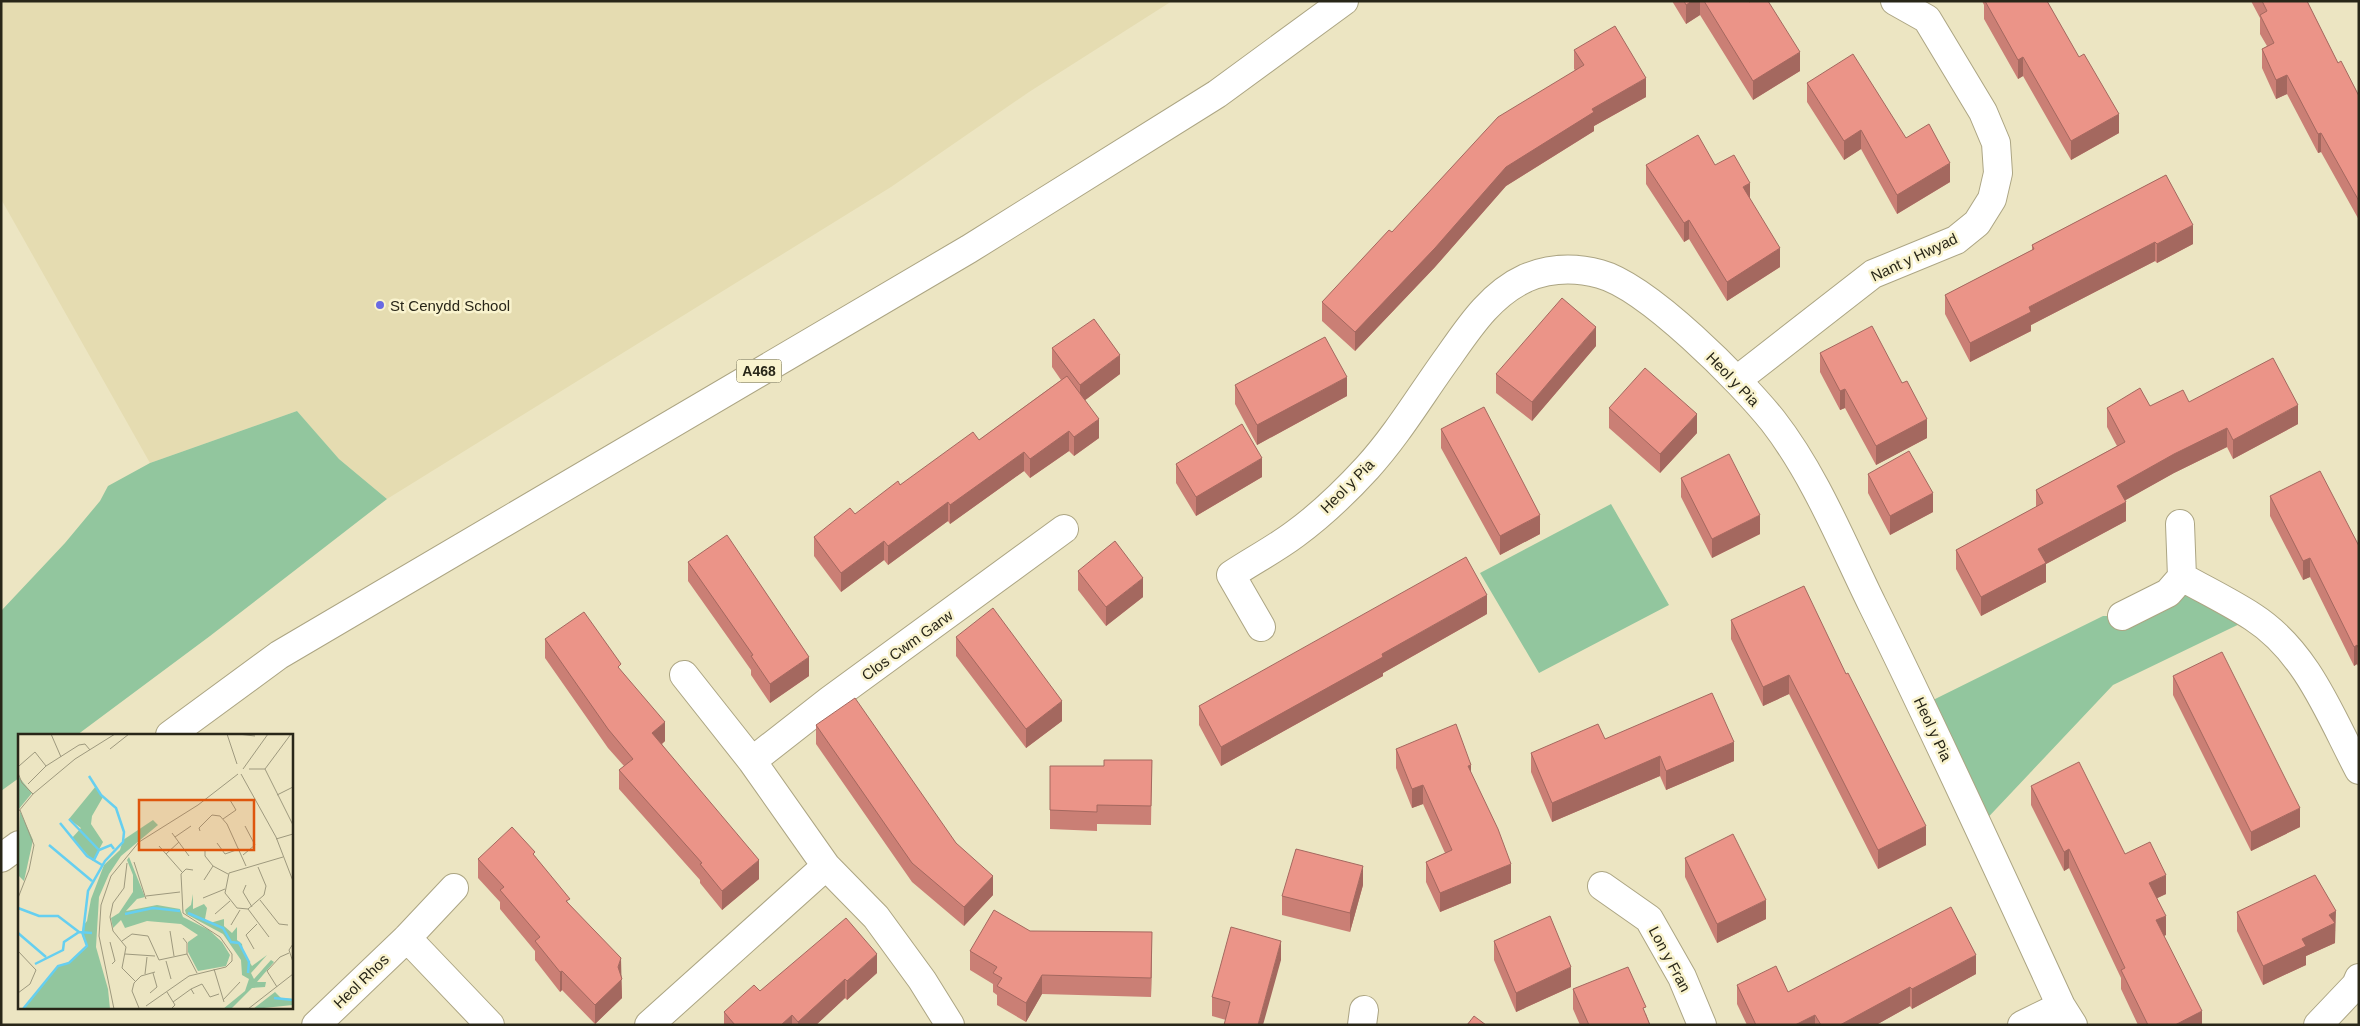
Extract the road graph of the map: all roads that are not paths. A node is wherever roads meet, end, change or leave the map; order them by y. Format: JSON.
{"nodes":[{"id":1,"x":1344,"y":1,"type":"edge"},
{"id":2,"x":1895,"y":1,"type":"edge"},
{"id":3,"x":1737,"y":380,"type":"junction"},
{"id":4,"x":2180,"y":524,"type":"dead end"},
{"id":5,"x":1064,"y":529,"type":"dead end"},
{"id":6,"x":2182,"y":577,"type":"junction"},
{"id":7,"x":2122,"y":616,"type":"dead end"},
{"id":8,"x":1261,"y":628,"type":"dead end"},
{"id":9,"x":684,"y":675,"type":"dead end"},
{"id":10,"x":171,"y":734,"type":"edge"},
{"id":11,"x":752,"y":761,"type":"junction"},
{"id":12,"x":2359,"y":770,"type":"edge"},
{"id":13,"x":18,"y":846,"type":"edge"},
{"id":14,"x":1,"y":858,"type":"edge"},
{"id":15,"x":826,"y":866,"type":"junction"},
{"id":16,"x":1602,"y":886,"type":"dead end"},
{"id":17,"x":454,"y":888,"type":"dead end"},
{"id":18,"x":406,"y":938,"type":"junction"},
{"id":19,"x":2358,"y":983,"type":"edge"},
{"id":20,"x":2067,"y":1015,"type":"edge"},
{"id":21,"x":316,"y":1025,"type":"edge"},
{"id":22,"x":490,"y":1025,"type":"edge"},
{"id":23,"x":649,"y":1025,"type":"edge"},
{"id":24,"x":950,"y":1025,"type":"edge"},
{"id":25,"x":1702,"y":1025,"type":"edge"},
{"id":26,"x":2022,"y":1025,"type":"edge"},
{"id":27,"x":2318,"y":1025,"type":"edge"}],
"edges":[{"from":1,"to":10,"type":"street","number":"A468"},
{"from":2,"to":3,"type":"street","name":"Nant y Hwyad"},
{"from":3,"to":8,"type":"street","name":"Heol y Pia"},
{"from":3,"to":20,"type":"street","name":"Heol y Pia"},
{"from":4,"to":6,"type":"street"},
{"from":5,"to":11,"type":"street","name":"Clos Cwm Garw"},
{"from":6,"to":7,"type":"street"},
{"from":6,"to":12,"type":"street"},
{"from":9,"to":11,"type":"street"},
{"from":11,"to":15,"type":"street"},
{"from":13,"to":14,"type":"street"},
{"from":15,"to":23,"type":"street"},
{"from":15,"to":24,"type":"street"},
{"from":16,"to":25,"type":"street","name":"Lon y Fran"},
{"from":17,"to":18,"type":"street","name":"Heol Rhos"},
{"from":18,"to":21,"type":"street","name":"Heol Rhos"},
{"from":18,"to":22,"type":"street"},
{"from":19,"to":27,"type":"street"},
{"from":20,"to":26,"type":"street"}]}
